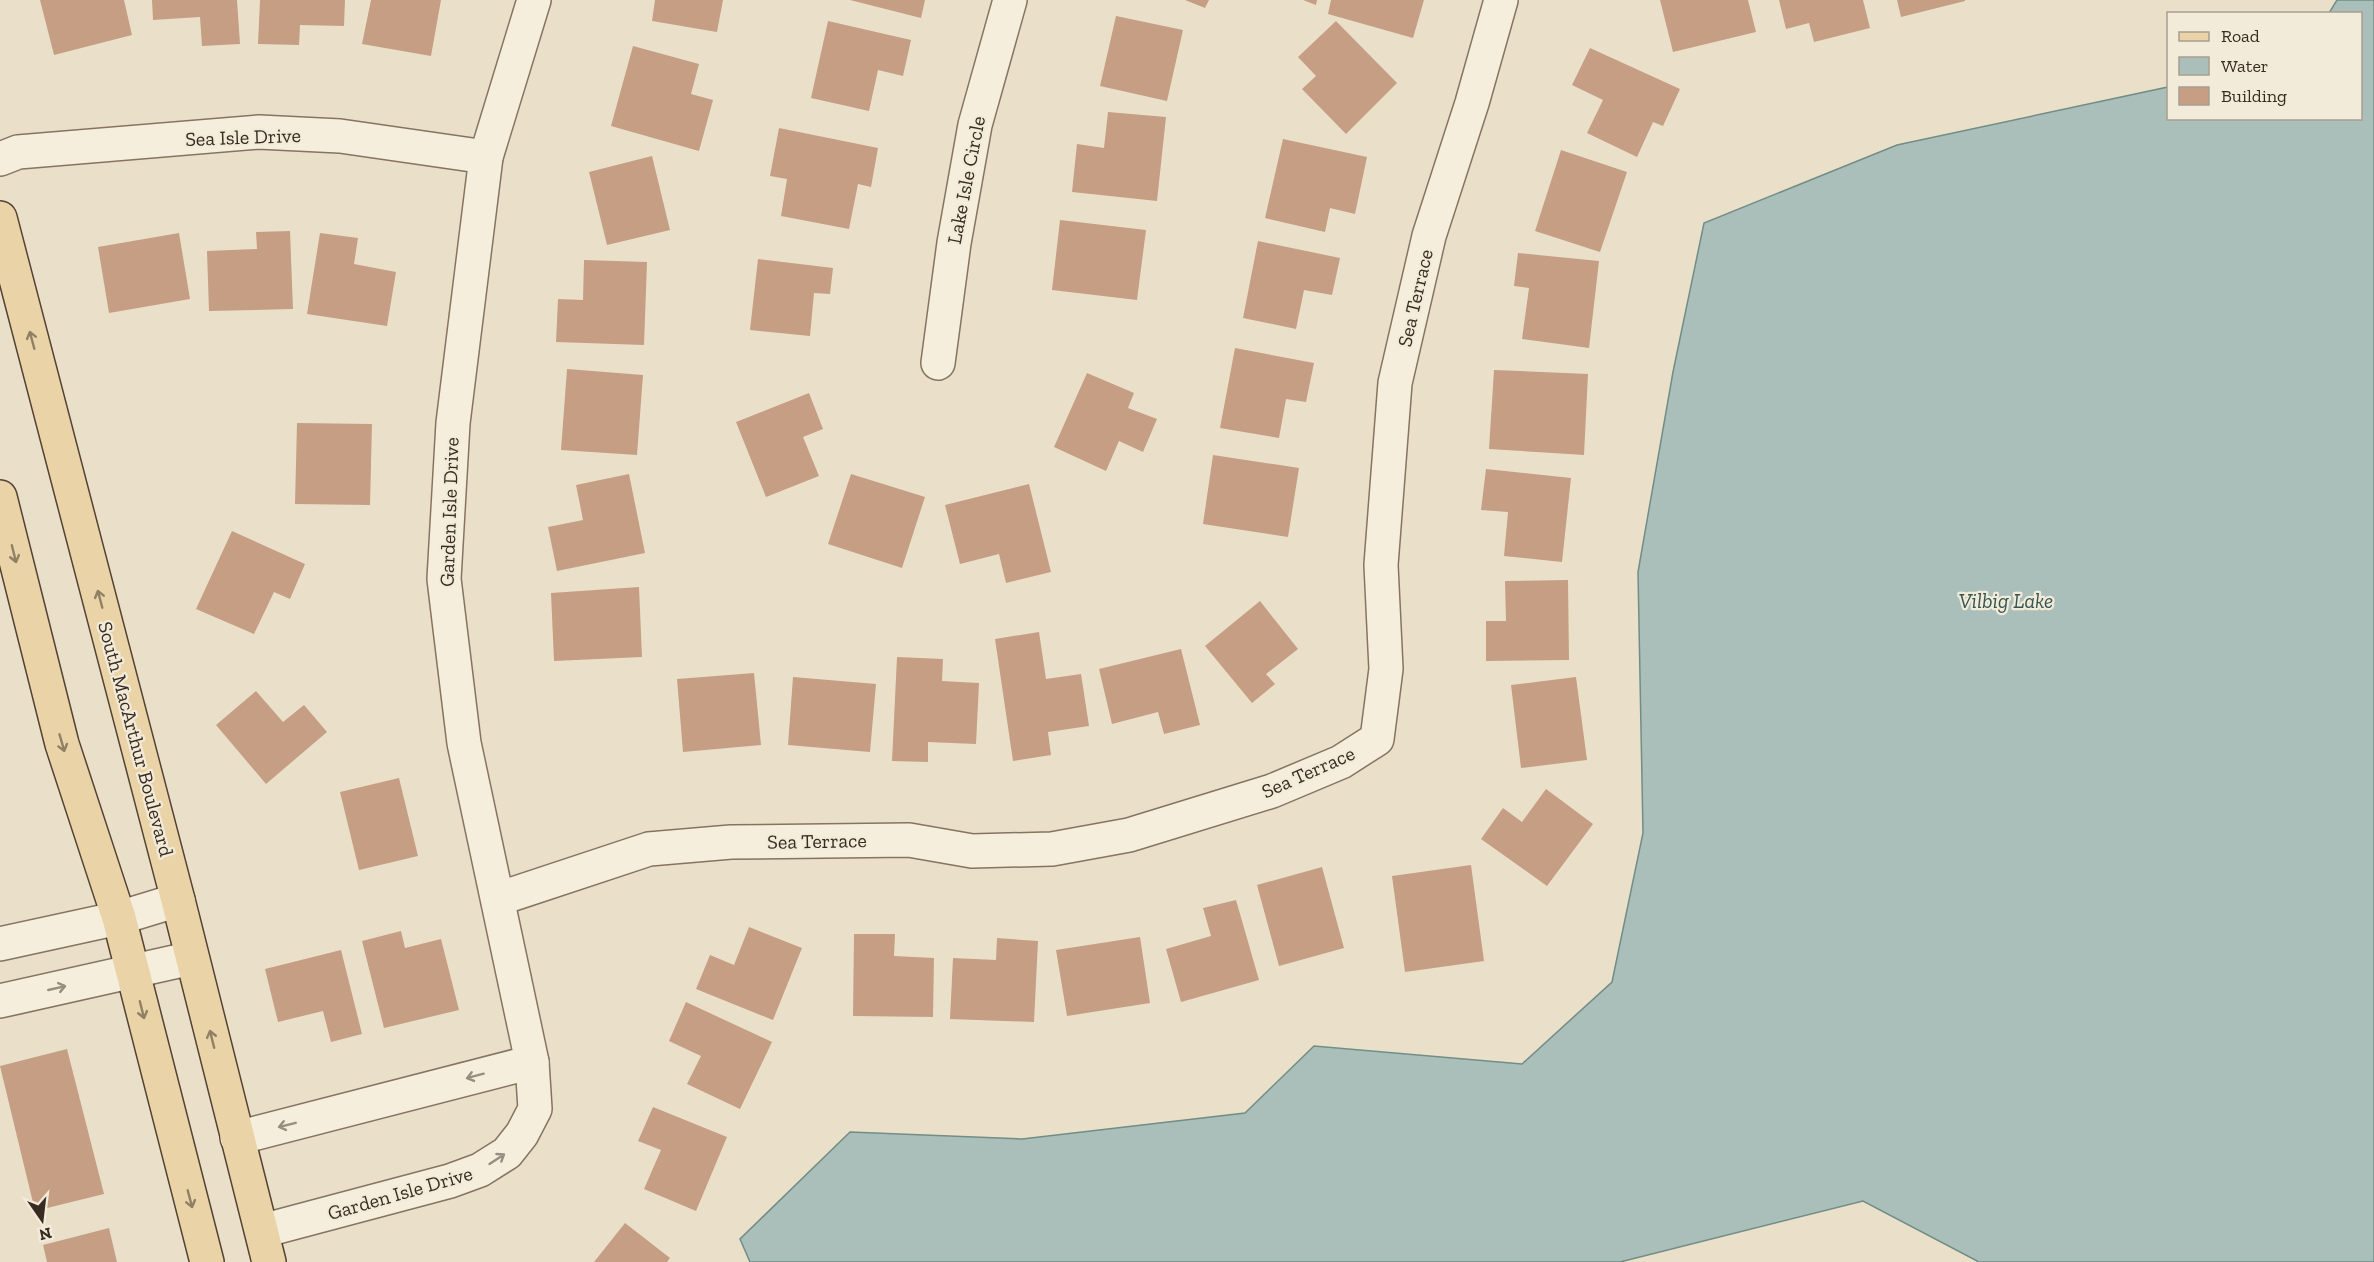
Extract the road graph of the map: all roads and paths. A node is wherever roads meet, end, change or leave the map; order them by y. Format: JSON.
{"nodes":[{"id":1,"x":534,"y":0,"type":"edge"},
{"id":2,"x":1010,"y":0,"type":"edge"},
{"id":3,"x":1501,"y":0,"type":"edge"},
{"id":4,"x":486,"y":157,"type":"junction"},
{"id":5,"x":0,"y":159,"type":"edge"},
{"id":6,"x":0,"y":218,"type":"edge"},
{"id":7,"x":938,"y":363,"type":"dead end"},
{"id":8,"x":0,"y":497,"type":"edge"},
{"id":9,"x":498,"y":899,"type":"junction"},
{"id":10,"x":178,"y":900,"type":"junction"},
{"id":11,"x":119,"y":918,"type":"junction"},
{"id":12,"x":0,"y":944,"type":"edge"},
{"id":13,"x":192,"y":958,"type":"junction"},
{"id":14,"x":132,"y":971,"type":"junction"},
{"id":15,"x":0,"y":1000,"type":"edge"},
{"id":16,"x":532,"y":1062,"type":"junction"},
{"id":17,"x":237,"y":1138,"type":"junction"},
{"id":18,"x":265,"y":1247,"type":"edge"},
{"id":19,"x":207,"y":1262,"type":"edge"}],
"edges":[{"from":1,"to":4,"type":"street","name":"Garden Isle Drive"},
{"from":2,"to":7,"type":"street","name":"Lake Isle Circle"},
{"from":3,"to":9,"type":"street","name":"Sea Terrace"},
{"from":4,"to":5,"type":"street","name":"Sea Isle Drive"},
{"from":4,"to":9,"type":"street","name":"Garden Isle Drive"},
{"from":10,"to":6,"type":"main road","name":"South MacArthur Boulevard","one_way":true},
{"from":8,"to":11,"type":"main road","one_way":true},
{"from":9,"to":16,"type":"street","name":"Garden Isle Drive"},
{"from":10,"to":11,"type":"street"},
{"from":10,"to":13,"type":"main road","name":"South MacArthur Boulevard"},
{"from":11,"to":12,"type":"street"},
{"from":11,"to":14,"type":"main road"},
{"from":13,"to":14,"type":"street"},
{"from":17,"to":13,"type":"main road","name":"South MacArthur Boulevard","one_way":true},
{"from":15,"to":14,"type":"street","one_way":true},
{"from":14,"to":19,"type":"main road","one_way":true},
{"from":16,"to":17,"type":"street","one_way":true},
{"from":18,"to":16,"type":"street","name":"Garden Isle Drive","one_way":true},
{"from":17,"to":18,"type":"main road","name":"South MacArthur Boulevard"}]}
